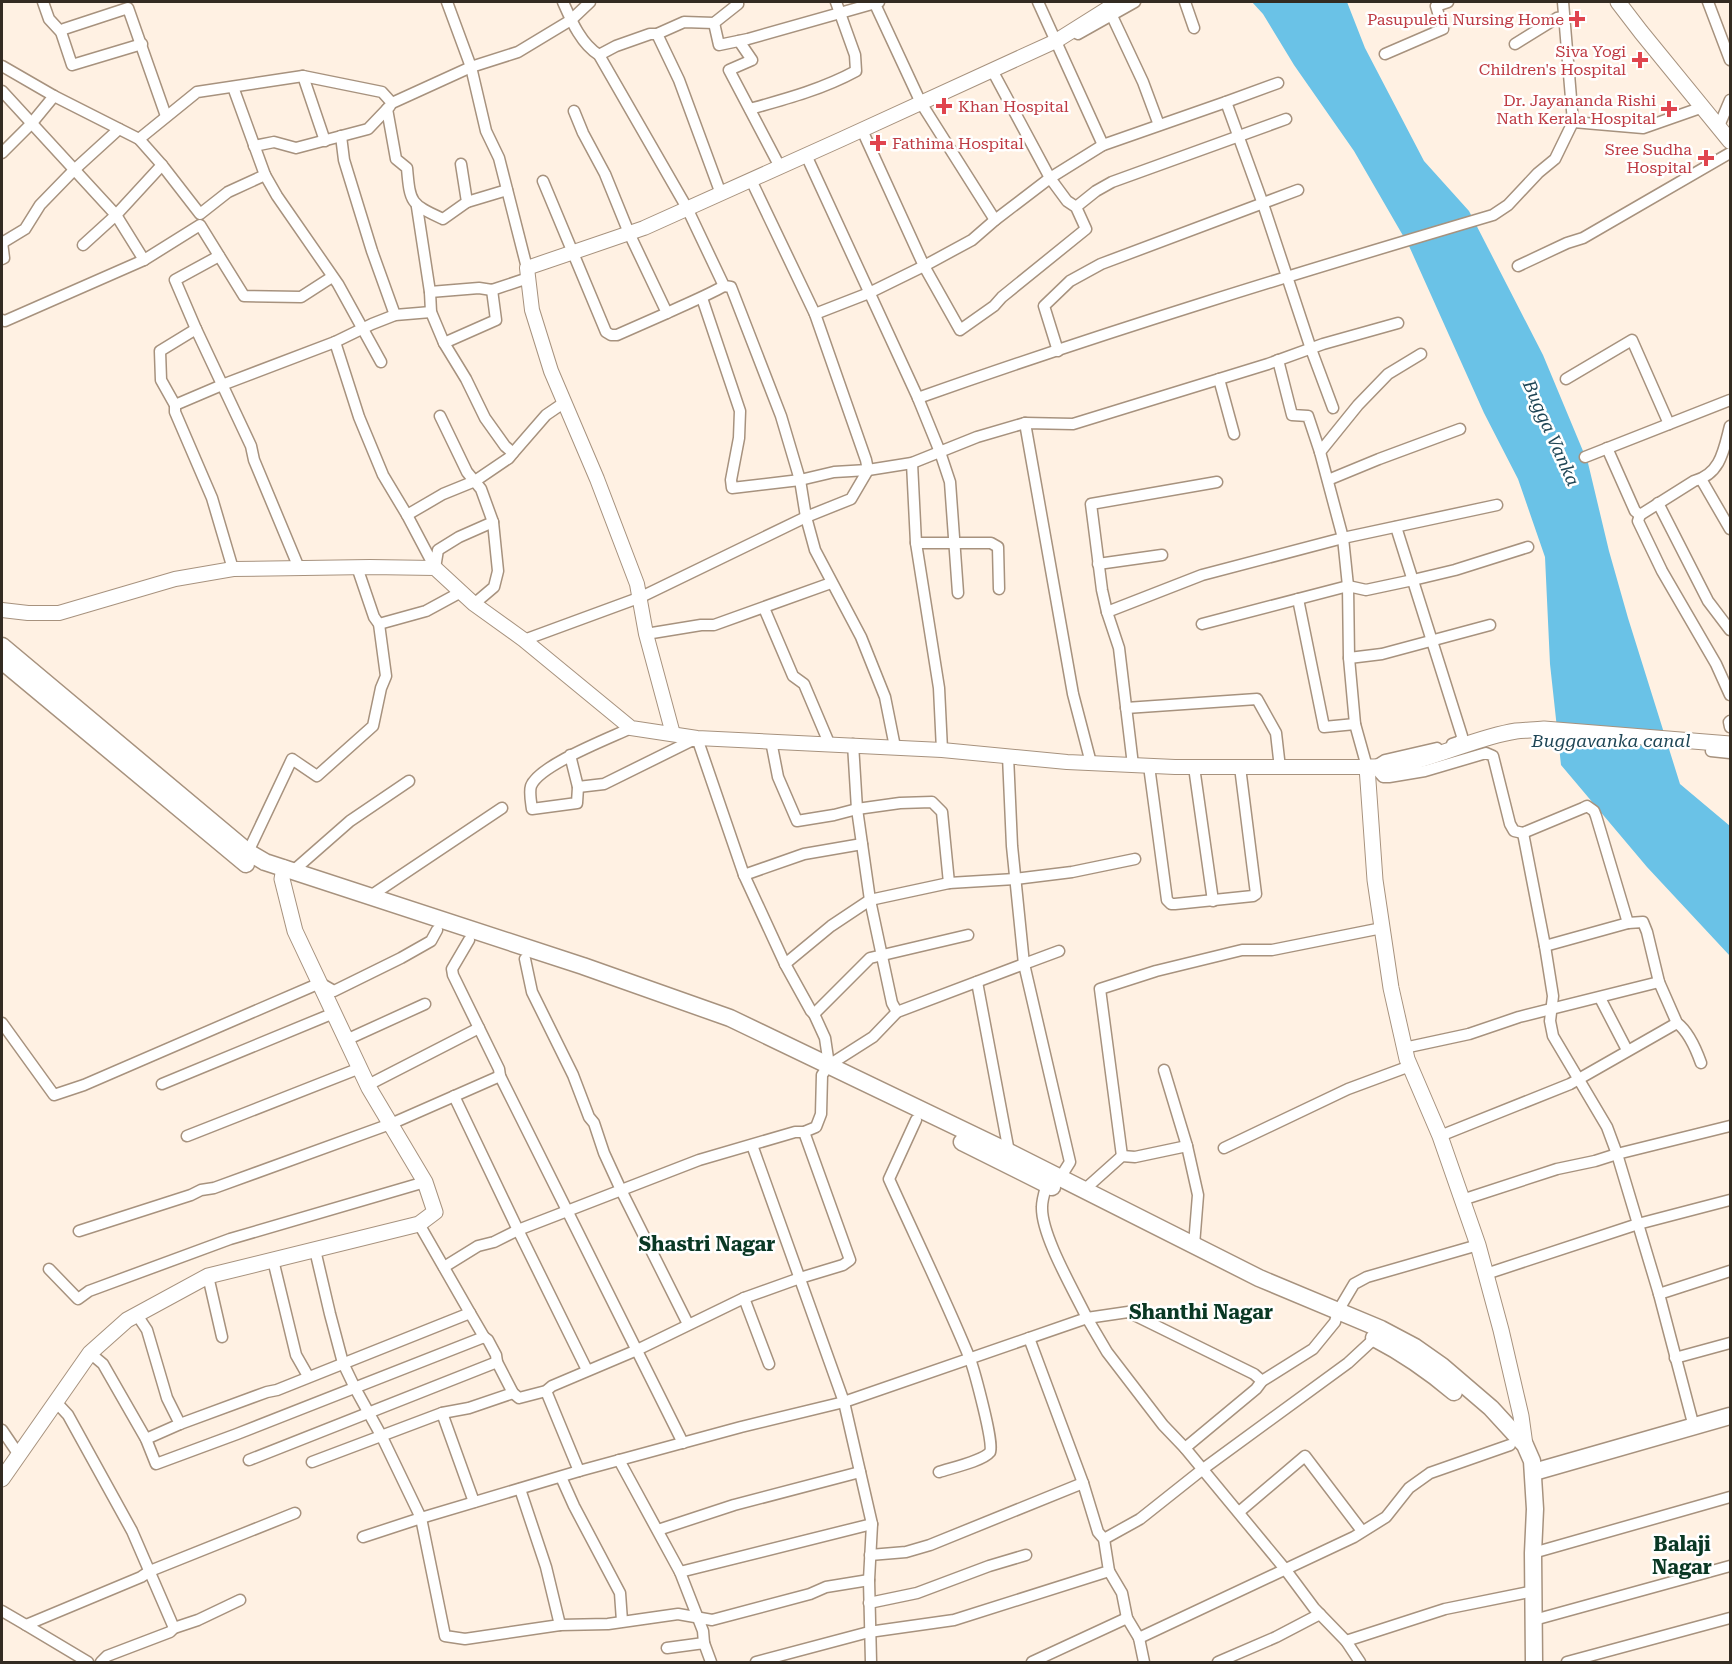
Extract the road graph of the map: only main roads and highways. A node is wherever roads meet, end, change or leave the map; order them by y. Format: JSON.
{"nodes":[{"id":1,"x":1618,"y":2,"type":"edge"},
{"id":2,"x":1731,"y":141,"type":"edge"},
{"id":3,"x":2,"y":646,"type":"edge"},
{"id":4,"x":2,"y":661,"type":"edge"},
{"id":5,"x":1723,"y":747,"type":"edge"},
{"id":6,"x":286,"y":873,"type":"junction"},
{"id":7,"x":826,"y":1070,"type":"junction"},
{"id":8,"x":1052,"y":1179,"type":"junction"},
{"id":9,"x":1336,"y":1316,"type":"junction"},
{"id":10,"x":1731,"y":1416,"type":"edge"},
{"id":11,"x":1731,"y":1428,"type":"edge"},
{"id":12,"x":1517,"y":1445,"type":"junction"},
{"id":13,"x":1534,"y":1477,"type":"junction"},
{"id":14,"x":2,"y":1479,"type":"edge"},
{"id":15,"x":1533,"y":1553,"type":"junction"},
{"id":16,"x":1534,"y":1662,"type":"edge"}],
"edges":[{"from":1,"to":2,"type":"main road"},
{"from":3,"to":6,"type":"main road"},
{"from":4,"to":6,"type":"main road"},
{"from":5,"to":12,"type":"main road"},
{"from":6,"to":7,"type":"main road"},
{"from":6,"to":7,"type":"main road"},
{"from":6,"to":14,"type":"main road"},
{"from":7,"to":8,"type":"main road"},
{"from":7,"to":8,"type":"main road"},
{"from":8,"to":9,"type":"main road"},
{"from":8,"to":9,"type":"main road"},
{"from":9,"to":12,"type":"main road"},
{"from":9,"to":12,"type":"main road"},
{"from":10,"to":13,"type":"main road"},
{"from":11,"to":13,"type":"main road"},
{"from":12,"to":13,"type":"main road"},
{"from":12,"to":15,"type":"main road"},
{"from":13,"to":15,"type":"main road"},
{"from":15,"to":16,"type":"main road"}]}
